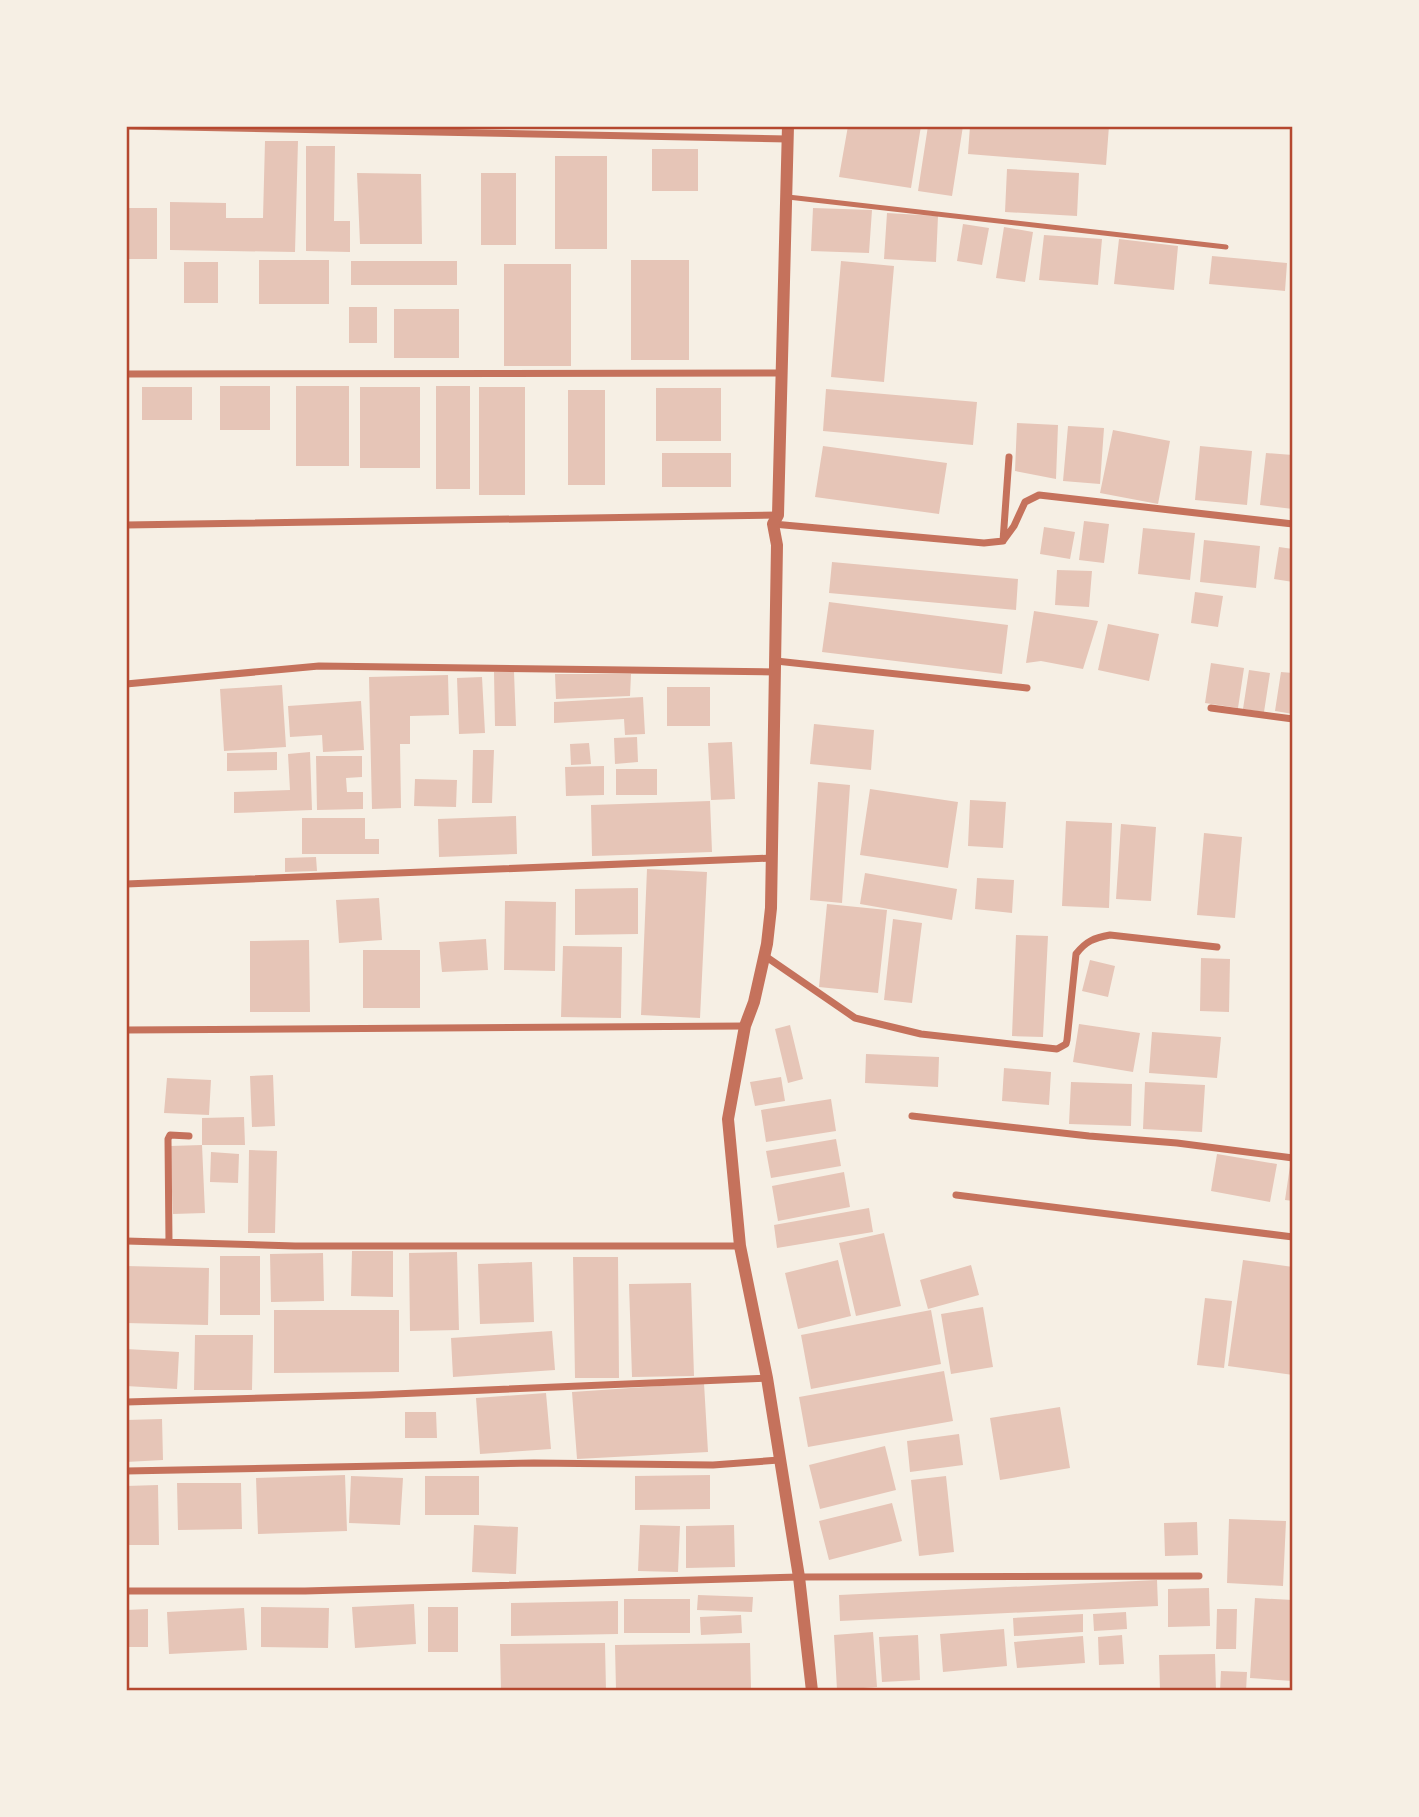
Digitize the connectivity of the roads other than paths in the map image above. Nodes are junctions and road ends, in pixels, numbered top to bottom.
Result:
1 (129, 126) edge
2 (788, 132) edge
3 (788, 197) junction
4 (1226, 247) dead end
5 (782, 373) junction
6 (126, 374) edge
7 (1009, 457) dead end
8 (775, 520) junction
9 (1293, 524) edge
10 (126, 525) edge
11 (1003, 541) junction
12 (776, 666) junction
13 (126, 684) edge
14 (1027, 688) dead end
15 (1211, 708) dead end
16 (1293, 719) edge
17 (772, 858) junction
18 (126, 884) edge
19 (1217, 947) dead end
20 (765, 956) junction
21 (746, 1026) junction
22 (126, 1030) edge
23 (912, 1116) dead end
24 (189, 1136) dead end
25 (1293, 1157) edge
26 (956, 1195) dead end
27 (1293, 1237) edge
28 (126, 1241) edge
29 (169, 1242) junction
30 (740, 1245) junction
31 (767, 1378) junction
32 (126, 1402) edge
33 (779, 1460) junction
34 (126, 1471) edge
35 (1199, 1576) dead end
36 (799, 1577) junction
37 (126, 1591) edge
38 (812, 1691) edge

1 - 2 street
2 - 3 street
3 - 4 lane
3 - 5 street
5 - 6 street
5 - 8 street
7 - 11 street
8 - 10 street
8 - 11 street
8 - 12 street
9 - 11 street
12 - 13 street
12 - 14 street
12 - 17 street
15 - 16 street
17 - 18 street
17 - 20 street
19 - 20 street
20 - 21 street
21 - 22 street
21 - 30 street
23 - 25 street
24 - 29 street
26 - 27 street
28 - 29 street
29 - 30 street
30 - 31 street
31 - 32 street
31 - 33 street
33 - 34 street
33 - 36 street
35 - 36 street
36 - 37 street
36 - 38 street

